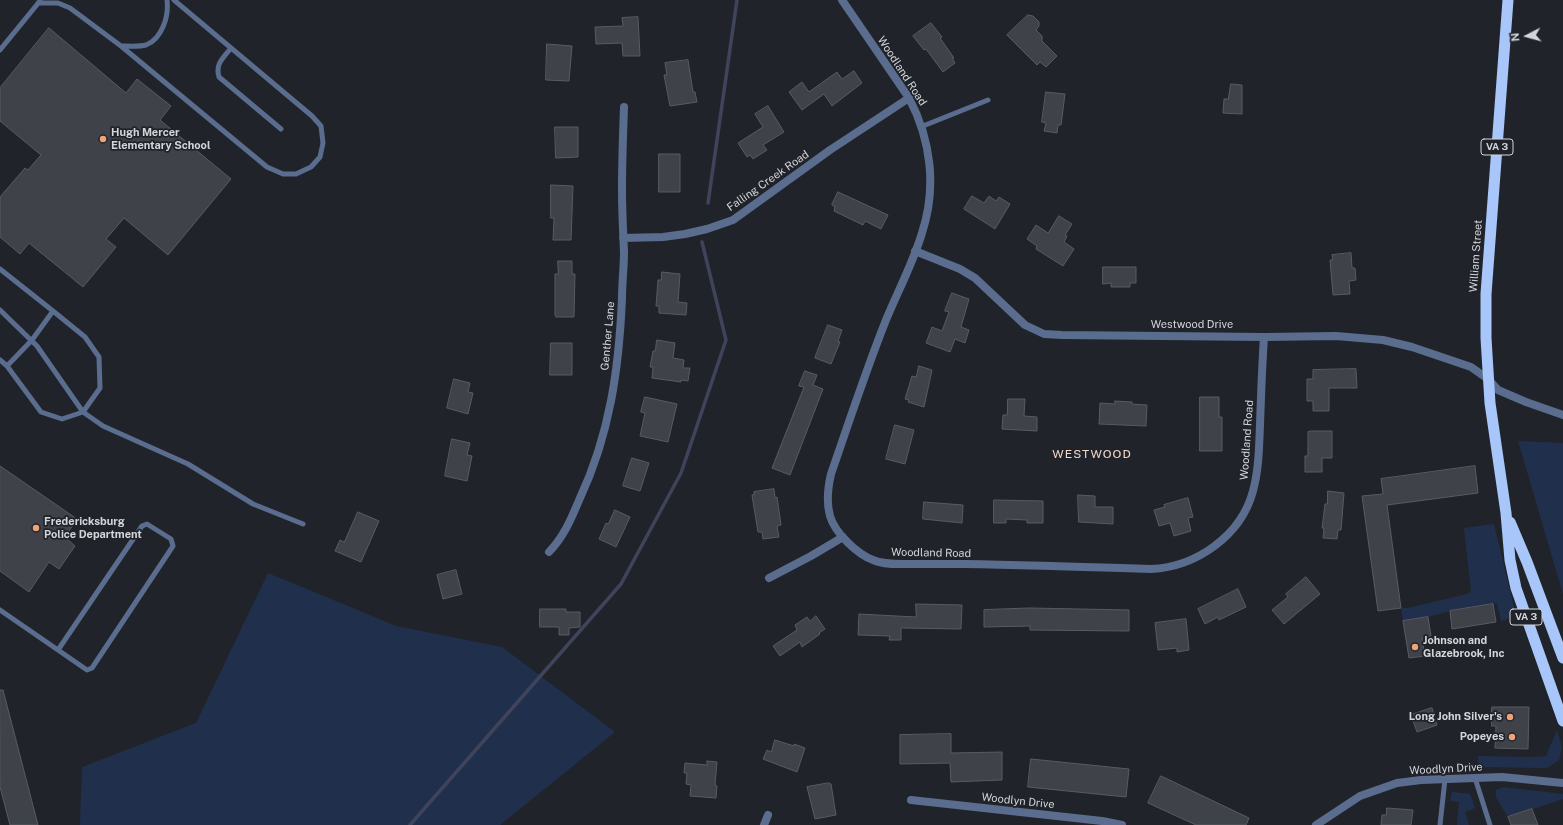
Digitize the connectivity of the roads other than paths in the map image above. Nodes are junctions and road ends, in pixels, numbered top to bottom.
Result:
1 (167, 0) edge
2 (174, 0) edge
3 (842, 0) edge
4 (1508, 0) edge
5 (40, 2) edge
6 (121, 46) junction
7 (231, 48) junction
8 (0, 50) edge
9 (909, 98) junction
10 (988, 100) dead end
11 (624, 107) dead end
12 (923, 126) junction
13 (281, 129) dead end
14 (623, 238) junction
15 (915, 251) junction
16 (0, 269) edge
17 (0, 310) edge
18 (53, 311) junction
19 (1264, 337) junction
20 (32, 340) junction
21 (0, 360) edge
22 (7, 366) junction
23 (1488, 379) junction
24 (83, 412) junction
25 (1563, 415) edge
26 (1506, 512) junction
27 (303, 524) dead end
28 (843, 537) junction
29 (549, 552) dead end
30 (769, 578) dead end
31 (0, 610) edge
32 (58, 650) junction
33 (1563, 658) edge
34 (1563, 721) edge
35 (1475, 778) junction
36 (1444, 779) junction
37 (1563, 783) edge
38 (911, 800) dead end
39 (768, 815) dead end
40 (764, 825) edge
41 (1122, 825) edge
42 (1316, 825) edge
43 (1440, 825) edge
44 (1490, 825) edge

1 - 6 lane
2 - 7 lane
3 - 9 street, Woodland Road
4 - 23 highway, William Street / VA 3
5 - 6 lane
5 - 8 lane
6 - 7 lane
7 - 13 lane
9 - 12 street, Woodland Road
9 - 14 street, Falling Creek Road
10 - 12 lane
11 - 14 street, Genther Lane
12 - 15 street, Woodland Road
14 - 29 street, Genther Lane
15 - 19 street, Westwood Drive
15 - 28 street, Woodland Road
16 - 18 lane
17 - 20 lane
18 - 20 lane
18 - 24 lane
19 - 23 street, Westwood Drive
19 - 28 street, Woodland Road
20 - 22 lane
20 - 24 lane
21 - 22 lane
22 - 24 lane
23 - 25 street, Westwood Drive
23 - 26 highway, William Street / VA 3
24 - 27 lane
26 - 33 highway, William Street / VA 3
26 - 34 highway, William Street / VA 3
28 - 30 street
31 - 32 lane
32 - 32 lane
35 - 36 street, Woodlyn Drive
35 - 37 street, Woodlyn Drive
35 - 44 lane
36 - 42 street, Woodlyn Drive
36 - 43 lane
38 - 41 street, Woodlyn Drive
39 - 40 street

